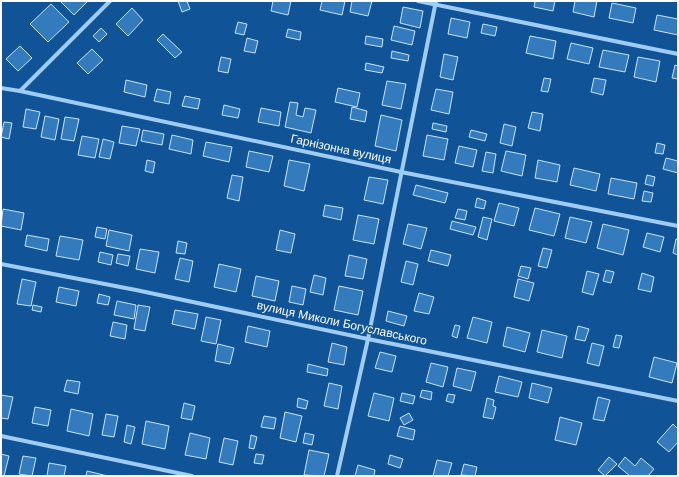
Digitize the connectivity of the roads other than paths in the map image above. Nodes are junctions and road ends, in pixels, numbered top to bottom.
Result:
1 (110, 1) edge
2 (418, 1) edge
3 (436, 3) edge
4 (678, 54) edge
5 (1, 88) edge
6 (20, 91) junction
7 (401, 172) junction
8 (678, 226) edge
9 (1, 264) edge
10 (368, 339) junction
11 (678, 401) edge
12 (1, 436) edge
13 (192, 476) edge
14 (337, 476) edge

1 - 6 street
2 - 3 street
3 - 4 street
3 - 7 street
5 - 6 street, Гарнізонна вулиця
6 - 7 street, Гарнізонна вулиця
7 - 8 street, Гарнізонна вулиця
7 - 10 street
9 - 10 street, вулиця Миколи Богуславського
10 - 11 street, вулиця Миколи Богуславського
10 - 14 street
12 - 13 street

